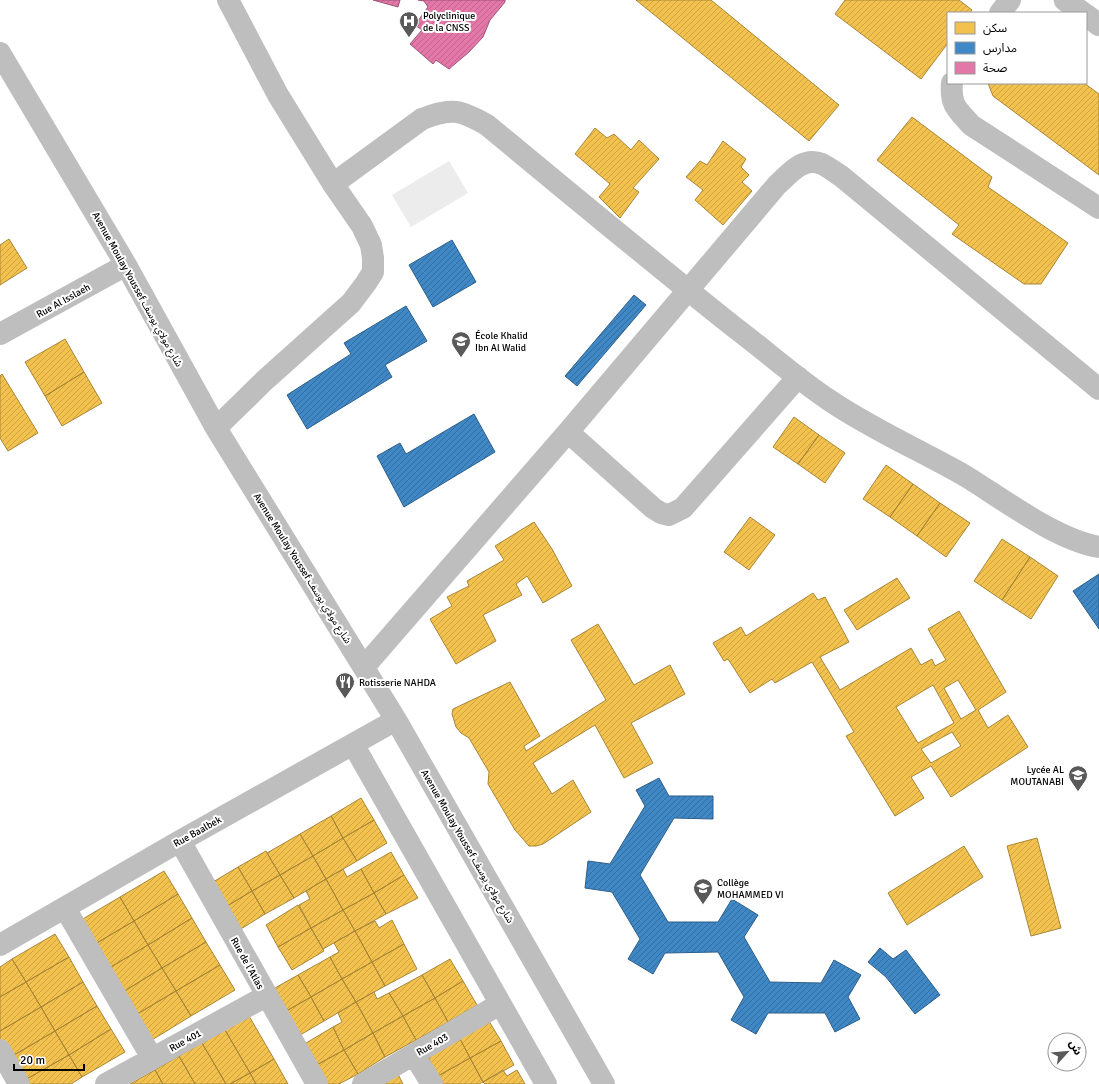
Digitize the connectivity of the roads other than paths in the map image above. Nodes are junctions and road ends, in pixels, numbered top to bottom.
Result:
1 (228, 0) edge
2 (1010, 0) edge
3 (1065, 0) edge
4 (1001, 12) edge
5 (1082, 12) edge
6 (1087, 16) edge
7 (1099, 25) edge
8 (0, 53) edge
9 (952, 84) edge
10 (333, 184) junction
11 (1099, 208) edge
12 (126, 265) junction
13 (688, 291) junction
14 (0, 334) edge
15 (798, 377) junction
16 (1099, 389) edge
17 (216, 428) junction
18 (568, 432) junction
19 (1099, 547) edge
20 (364, 668) junction
21 (396, 720) junction
22 (353, 744) junction
23 (180, 841) junction
24 (65, 908) junction
25 (0, 944) edge
26 (266, 996) junction
27 (500, 1004) junction
28 (0, 1050) edge
29 (414, 1054) junction
30 (152, 1058) junction
31 (19, 1084) edge
32 (106, 1084) edge
33 (317, 1084) edge
34 (363, 1084) edge
35 (432, 1084) edge
36 (546, 1084) edge
37 (604, 1084) edge

1 - 10 street
2 - 4 street
3 - 5 street
6 - 7 street
8 - 12 street, Avenue Moulay Youssef شارع مولاي يوسف
9 - 11 street
10 - 13 street
10 - 17 street
12 - 14 street, Rue Al Isslaeh
12 - 17 street, Avenue Moulay Youssef شارع مولاي يوسف
13 - 15 street
13 - 16 street
13 - 18 street
15 - 18 street
15 - 19 street
17 - 20 street, Avenue Moulay Youssef شارع مولاي يوسف
18 - 20 street
20 - 21 street, Avenue Moulay Youssef شارع مولاي يوسف
21 - 22 street, Rue Baalbek
21 - 37 street, Avenue Moulay Youssef شارع مولاي يوسف
22 - 23 street, Rue Baalbek
22 - 27 street
23 - 24 street, Rue Baalbek
23 - 26 street, Rue de l'Atlas
24 - 25 street, Rue Baalbek
24 - 30 street
26 - 30 street, Rue 401
26 - 33 street, Rue de l'Atlas
27 - 29 street, Rue 403
27 - 36 street
28 - 31 street
29 - 34 street, Rue 403
29 - 35 street
30 - 32 street, Rue 401

